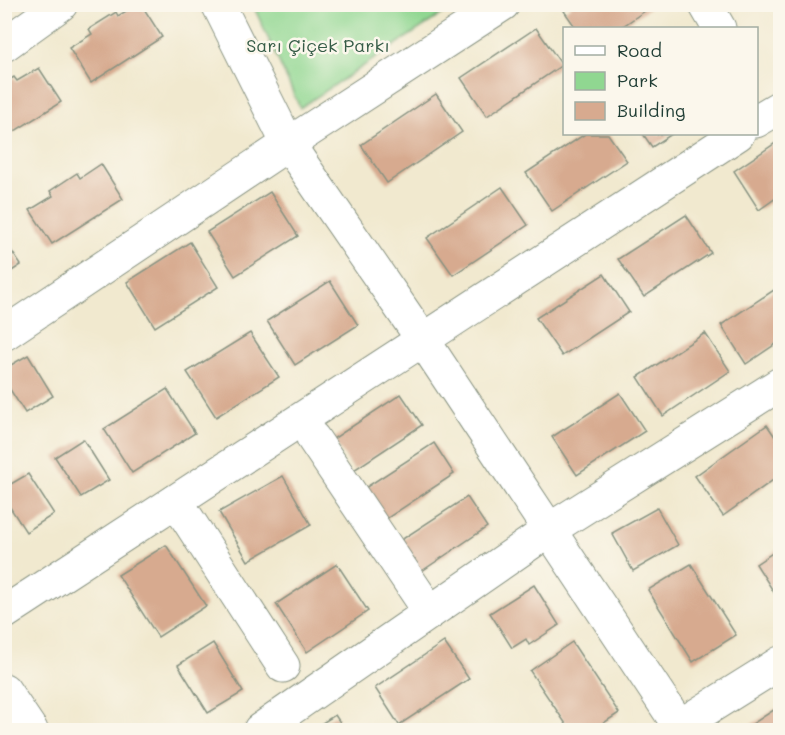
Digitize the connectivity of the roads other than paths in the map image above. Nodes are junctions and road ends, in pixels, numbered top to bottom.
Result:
1 (61, 4) edge
2 (218, 4) edge
3 (503, 4) edge
4 (705, 4) edge
5 (718, 27) edge
6 (4, 45) edge
7 (736, 135) edge
8 (288, 144) junction
9 (4, 334) edge
10 (423, 339) junction
11 (780, 384) edge
12 (313, 438) dead end
13 (176, 501) junction
14 (549, 530) junction
15 (430, 612) junction
16 (4, 613) edge
17 (283, 666) dead end
18 (779, 666) edge
19 (4, 690) edge
20 (678, 729) edge
21 (31, 730) edge
22 (260, 730) edge

1 - 6 street
2 - 8 street
3 - 8 street
4 - 5 street
7 - 10 street
8 - 9 street
8 - 10 street
10 - 13 street
10 - 14 street
11 - 14 street
12 - 15 street
13 - 16 street
13 - 17 street
14 - 15 street
14 - 20 street
15 - 22 street
18 - 20 street
19 - 21 street

